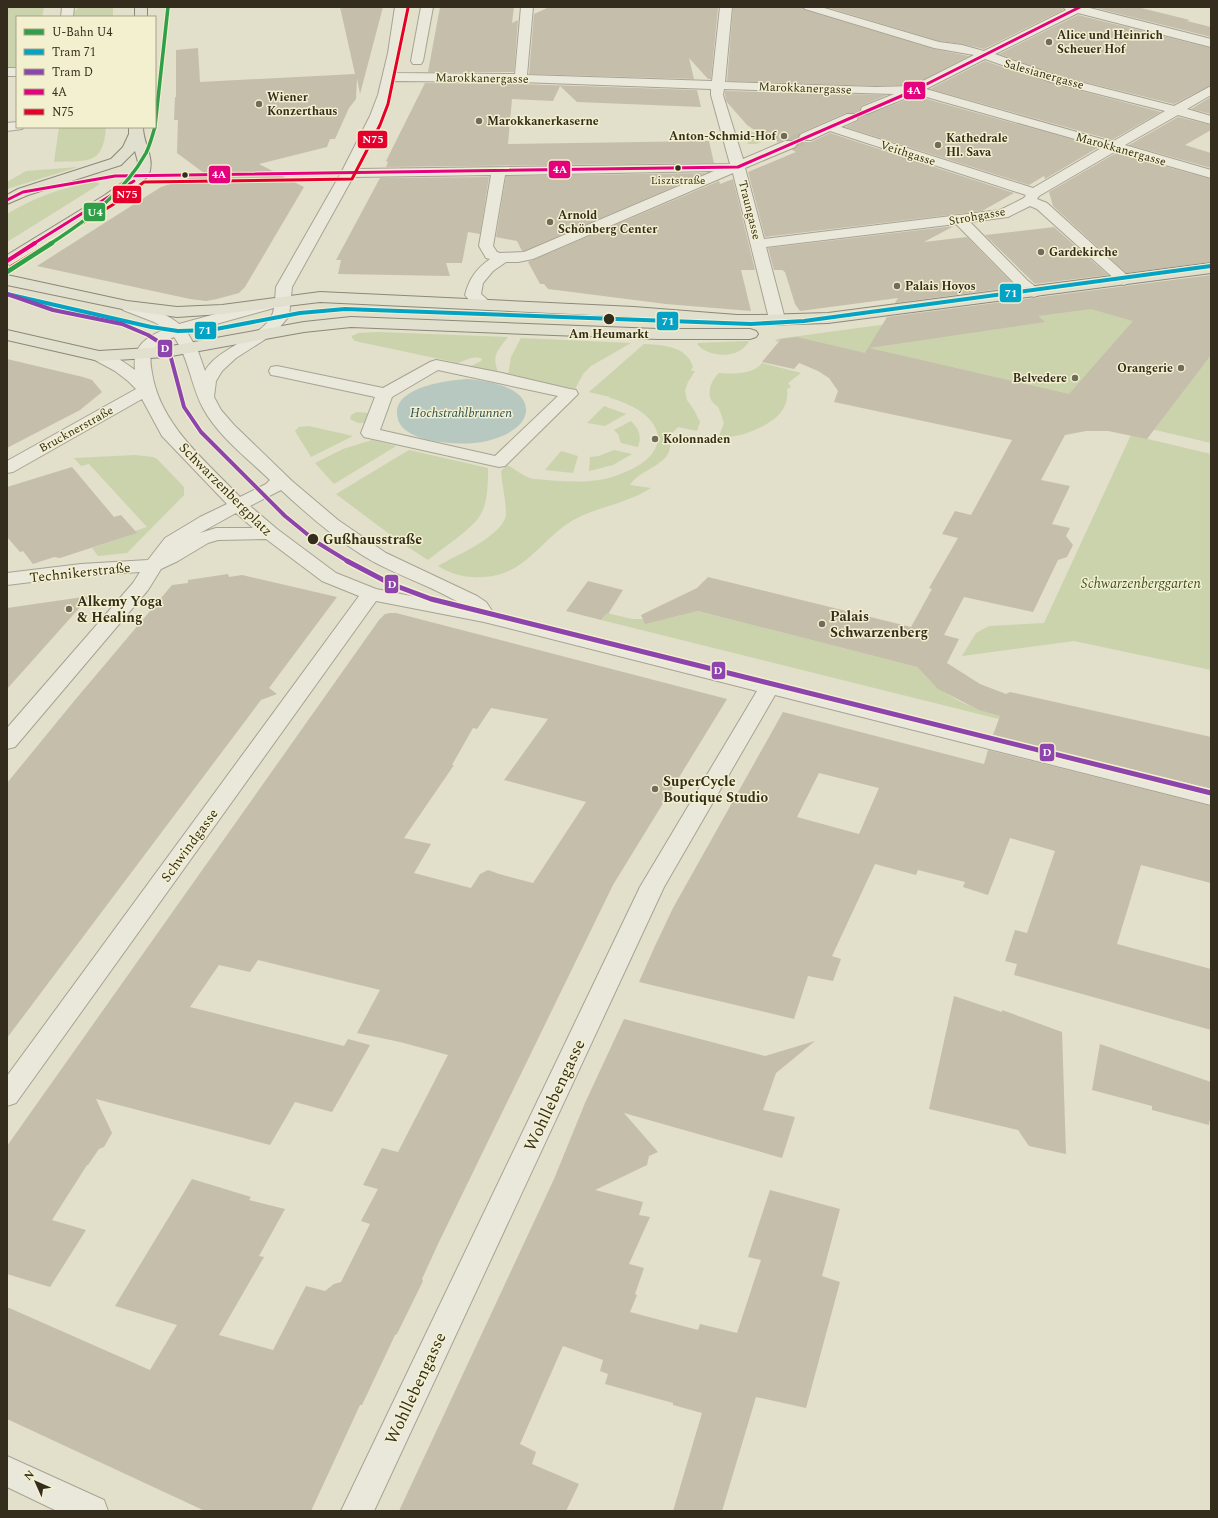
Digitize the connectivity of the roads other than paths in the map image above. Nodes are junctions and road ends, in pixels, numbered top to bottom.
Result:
1 (401, 7) edge
2 (427, 7) edge
3 (527, 7) edge
4 (726, 7) edge
5 (809, 7) edge
6 (1075, 8) edge
7 (1211, 43) edge
8 (984, 55) junction
9 (417, 61) dead end
10 (388, 76) junction
11 (521, 78) junction
12 (719, 85) junction
13 (915, 90) junction
14 (1211, 90) edge
15 (867, 110) dead end
16 (1175, 110) junction
17 (852, 117) dead end
18 (1211, 120) edge
19 (829, 127) junction
20 (136, 130) edge
21 (806, 137) tunnel mouth
22 (790, 144) tunnel mouth
23 (1112, 146) junction
24 (738, 167) junction
25 (499, 170) junction
26 (348, 173) junction
27 (1211, 174) edge
28 (1032, 197) junction
29 (7, 200) edge
30 (960, 220) junction
31 (758, 244) junction
32 (502, 258) junction
33 (7, 261) edge
34 (1211, 268) edge
35 (7, 280) edge
36 (1124, 280) junction
37 (1034, 292) junction
38 (284, 300) junction
39 (484, 304) junction
40 (129, 307) junction
41 (778, 326) junction
42 (177, 329) junction
43 (7, 335) edge
44 (262, 335) junction
45 (190, 348) junction
46 (142, 354) junction
47 (99, 356) junction
48 (277, 371) dead end
49 (146, 390) junction
50 (385, 394) junction
51 (206, 397) junction
52 (7, 468) edge
53 (280, 480) junction
54 (240, 506) junction
55 (270, 533) junction
56 (154, 565) junction
57 (7, 579) edge
58 (371, 594) junction
59 (484, 616) junction
60 (769, 688) junction
61 (7, 742) edge
62 (1211, 798) edge
63 (7, 1096) edge
64 (7, 1471) edge
65 (92, 1511) edge
66 (357, 1511) edge

1 - 10 street
2 - 9 street
3 - 11 street
4 - 12 street, Traungasse
5 - 8 street, Salesianergasse
6 - 7 street
6 - 8 street
8 - 13 street
8 - 16 street, Salesianergasse
10 - 11 street, Marokkanergasse
10 - 26 street
11 - 12 street, Marokkanergasse
12 - 13 street, Marokkanergasse
12 - 24 street, Traungasse
13 - 15 street
13 - 23 street, Marokkanergasse
14 - 16 street, Strohgasse
16 - 18 street, Salesianergasse
16 - 23 street, Strohgasse
17 - 19 street
19 - 21 street
19 - 28 street, Veithgasse
20 - 29 main road
20 - 33 main road
22 - 24 street
23 - 27 street, Marokkanergasse
23 - 28 street, Strohgasse
24 - 25 street
24 - 31 street, Traungasse
24 - 32 street
25 - 26 street
25 - 32 street
26 - 38 street
28 - 30 street, Strohgasse
28 - 36 street, Veithgasse
30 - 31 street, Strohgasse
30 - 37 street
31 - 41 street, Traungasse
32 - 39 street
34 - 36 main road
35 - 40 main road
36 - 37 main road
37 - 41 main road
38 - 39 main road
38 - 40 main road
38 - 42 street
38 - 44 street, Schwarzenbergplatz
39 - 41 main road
40 - 42 street
41 - 44 main road, Schwarzenbergplatz
42 - 45 street
42 - 46 street
43 - 47 main road, Schwarzenbergplatz
44 - 45 main road, Schwarzenbergplatz
44 - 51 street, Schwarzenbergplatz
45 - 46 main road, Schwarzenbergplatz
45 - 51 street
46 - 47 main road, Schwarzenbergplatz
46 - 49 street, Schwarzenbergplatz
47 - 49 street, Schwarzenbergplatz
48 - 50 street
49 - 52 street, Brucknerstraße
49 - 54 street, Schwarzenbergplatz
50 - 50 street
51 - 53 street
53 - 54 street
53 - 59 street
54 - 55 street, Schwarzenbergplatz
54 - 56 street
55 - 56 street
55 - 58 street, Schwarzenbergplatz
56 - 57 street, Technikerstraße
56 - 61 street
58 - 59 street, Schwarzenbergplatz
58 - 63 street, Schwindgasse
59 - 60 street, Schwarzenbergplatz
60 - 62 street, Schwarzenbergplatz
60 - 66 street, Wohllebengasse
64 - 65 street

